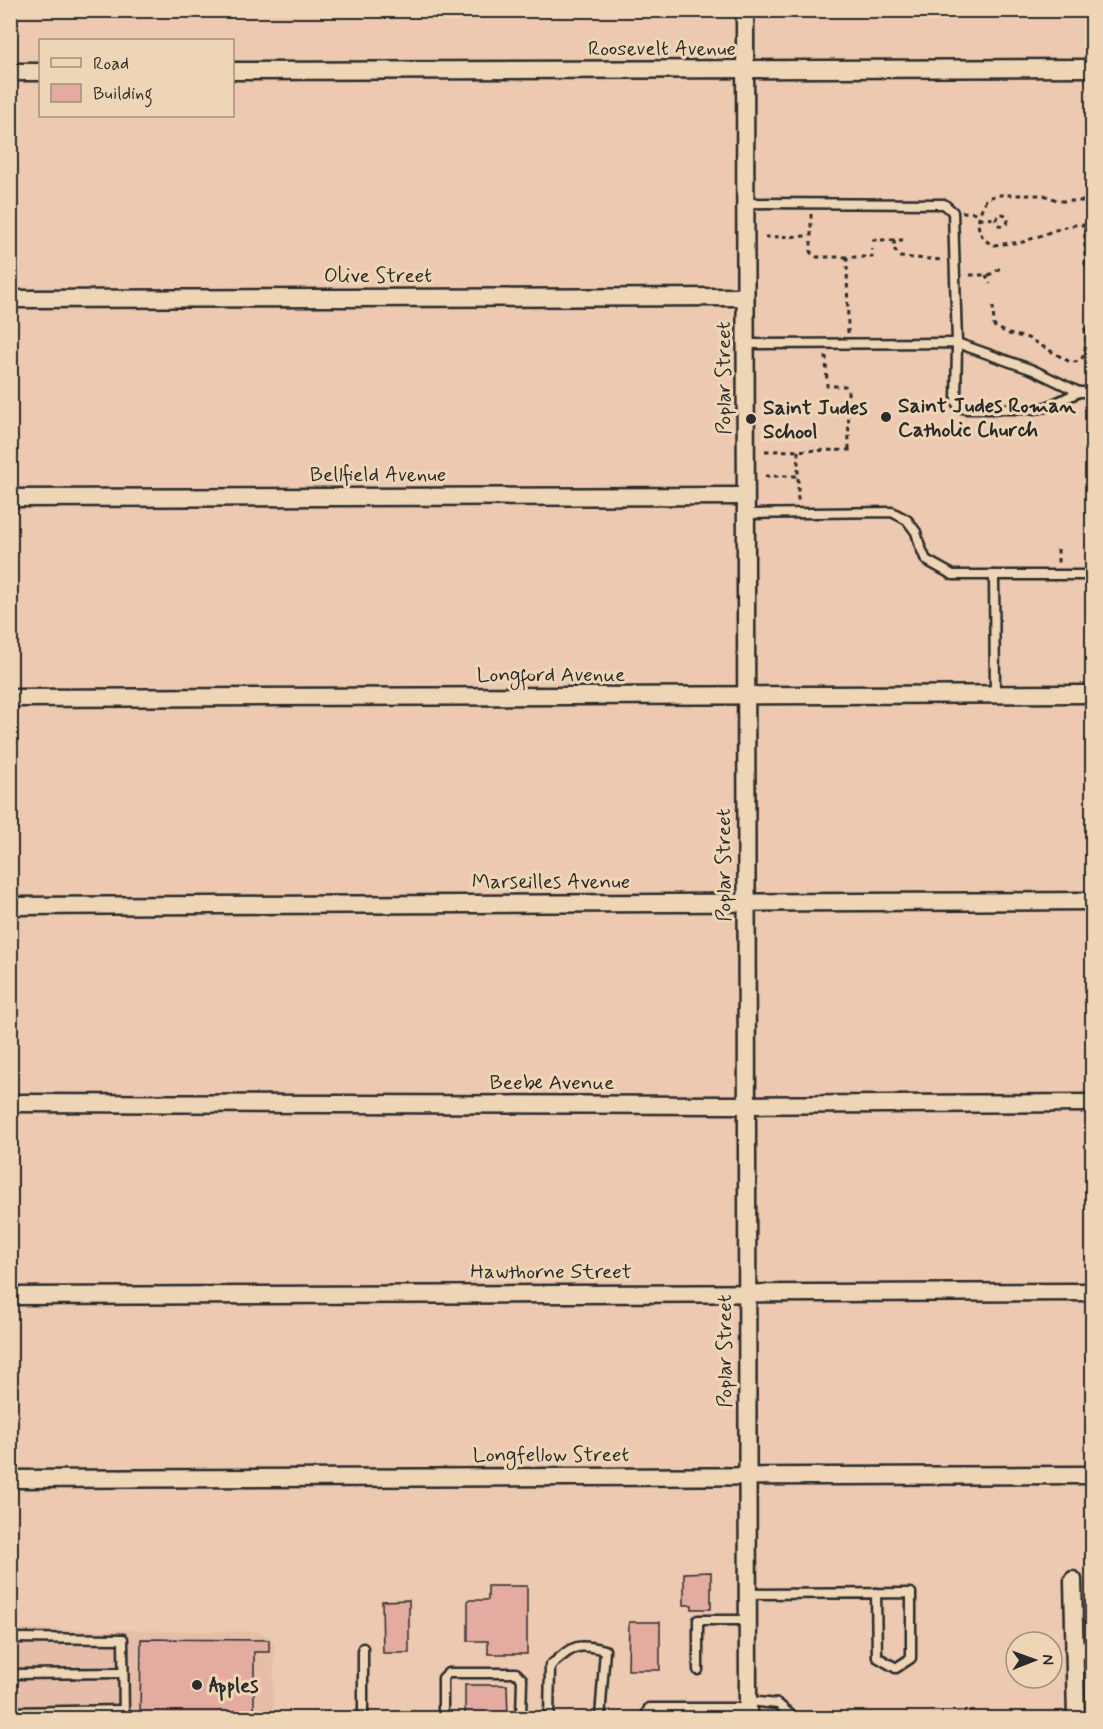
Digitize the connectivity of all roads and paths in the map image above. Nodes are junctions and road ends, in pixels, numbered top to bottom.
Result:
1 (745, 10) edge
2 (1092, 68) edge
3 (745, 70) junction
4 (234, 71) edge
5 (10, 72) edge
6 (39, 72) edge
7 (1092, 201) edge
8 (745, 202) junction
9 (811, 212) dead end
10 (979, 218) junction
11 (996, 219) junction
12 (1085, 225) junction
13 (1092, 225) edge
14 (810, 236) junction
15 (765, 237) dead end
16 (872, 240) dead end
17 (894, 240) junction
18 (903, 240) dead end
19 (872, 249) dead end
20 (847, 257) junction
21 (946, 260) dead end
22 (1092, 269) edge
23 (1004, 271) dead end
24 (969, 275) dead end
25 (986, 275) junction
26 (990, 284) dead end
27 (745, 297) junction
28 (10, 299) edge
29 (993, 306) dead end
30 (1092, 323) edge
31 (848, 336) dead end
32 (957, 343) junction
33 (745, 344) junction
34 (826, 356) dead end
35 (1078, 392) junction
36 (1092, 392) edge
37 (849, 450) junction
38 (854, 450) dead end
39 (765, 451) dead end
40 (798, 451) junction
41 (765, 476) dead end
42 (798, 476) junction
43 (745, 496) junction
44 (10, 498) edge
45 (798, 507) dead end
46 (745, 514) junction
47 (1058, 549) dead end
48 (1058, 571) dead end
49 (994, 575) junction
50 (1092, 575) edge
51 (995, 694) junction
52 (1092, 694) edge
53 (745, 695) junction
54 (10, 698) edge
55 (1092, 901) edge
56 (745, 902) junction
57 (10, 906) edge
58 (10, 1103) edge
59 (1092, 1103) edge
60 (746, 1105) junction
61 (1092, 1292) edge
62 (746, 1293) junction
63 (10, 1296) edge
64 (1092, 1475) edge
65 (747, 1476) junction
66 (10, 1479) edge
67 (1073, 1580) dead end
68 (876, 1593) junction
69 (747, 1594) junction
70 (747, 1620) junction
71 (10, 1638) edge
72 (363, 1648) dead end
73 (1092, 1649) edge
74 (1074, 1650) junction
75 (698, 1670) dead end
76 (123, 1673) junction
77 (10, 1674) edge
78 (720, 1708) junction
79 (748, 1709) edge
80 (10, 1712) edge
81 (124, 1714) edge
82 (363, 1719) edge
83 (443, 1719) edge
84 (521, 1719) edge
85 (549, 1719) edge
86 (600, 1719) edge
87 (645, 1719) edge
88 (720, 1719) edge
89 (794, 1719) edge
90 (1076, 1719) edge

1 - 3 street, Poplar Street
2 - 3 street, Roosevelt Avenue
3 - 4 street, Roosevelt Avenue
3 - 8 street, Poplar Street
5 - 6 street
7 - 10 path
8 - 27 street, Poplar Street
8 - 32 lane
9 - 14 path
10 - 11 path
10 - 12 path
11 - 11 path
12 - 13 path
12 - 22 path
14 - 15 path
14 - 20 path
16 - 17 path
17 - 18 path
17 - 21 path
19 - 20 path
20 - 31 path
23 - 25 path
24 - 25 path
25 - 26 path
27 - 28 street, Olive Street
27 - 33 street, Poplar Street
29 - 30 path
32 - 33 lane
32 - 35 lane
32 - 35 lane
33 - 43 street, Poplar Street
34 - 37 path
35 - 36 lane
37 - 38 path
37 - 40 path
39 - 40 path
40 - 42 path
41 - 42 path
42 - 45 path
43 - 44 street, Bellfield Avenue
43 - 46 street, Poplar Street
46 - 49 lane
46 - 53 street, Poplar Street
47 - 48 path
49 - 50 lane
49 - 51 lane
51 - 52 street, Longford Avenue
51 - 53 street, Longford Avenue
53 - 54 street, Longford Avenue
53 - 56 street, Poplar Street
55 - 56 street, Marseilles Avenue
56 - 57 street, Marseilles Avenue
56 - 60 street, Poplar Street
58 - 60 street, Beebe Avenue
59 - 60 street, Beebe Avenue
60 - 62 street, Poplar Street
61 - 62 street, Hawthorne Street
62 - 63 street, Hawthorne Street
62 - 65 street, Poplar Street
64 - 65 street, Longfellow Street
65 - 66 street, Longfellow Street
65 - 69 street, Poplar Street
67 - 74 street
68 - 68 lane
68 - 69 lane
69 - 70 street, Poplar Street
70 - 75 lane
70 - 79 street, Poplar Street
71 - 76 lane
72 - 82 lane
73 - 74 street
74 - 90 street
76 - 77 lane
76 - 81 lane
78 - 79 lane
78 - 87 lane
78 - 88 lane
79 - 89 lane
80 - 81 lane
83 - 84 lane
85 - 86 lane

